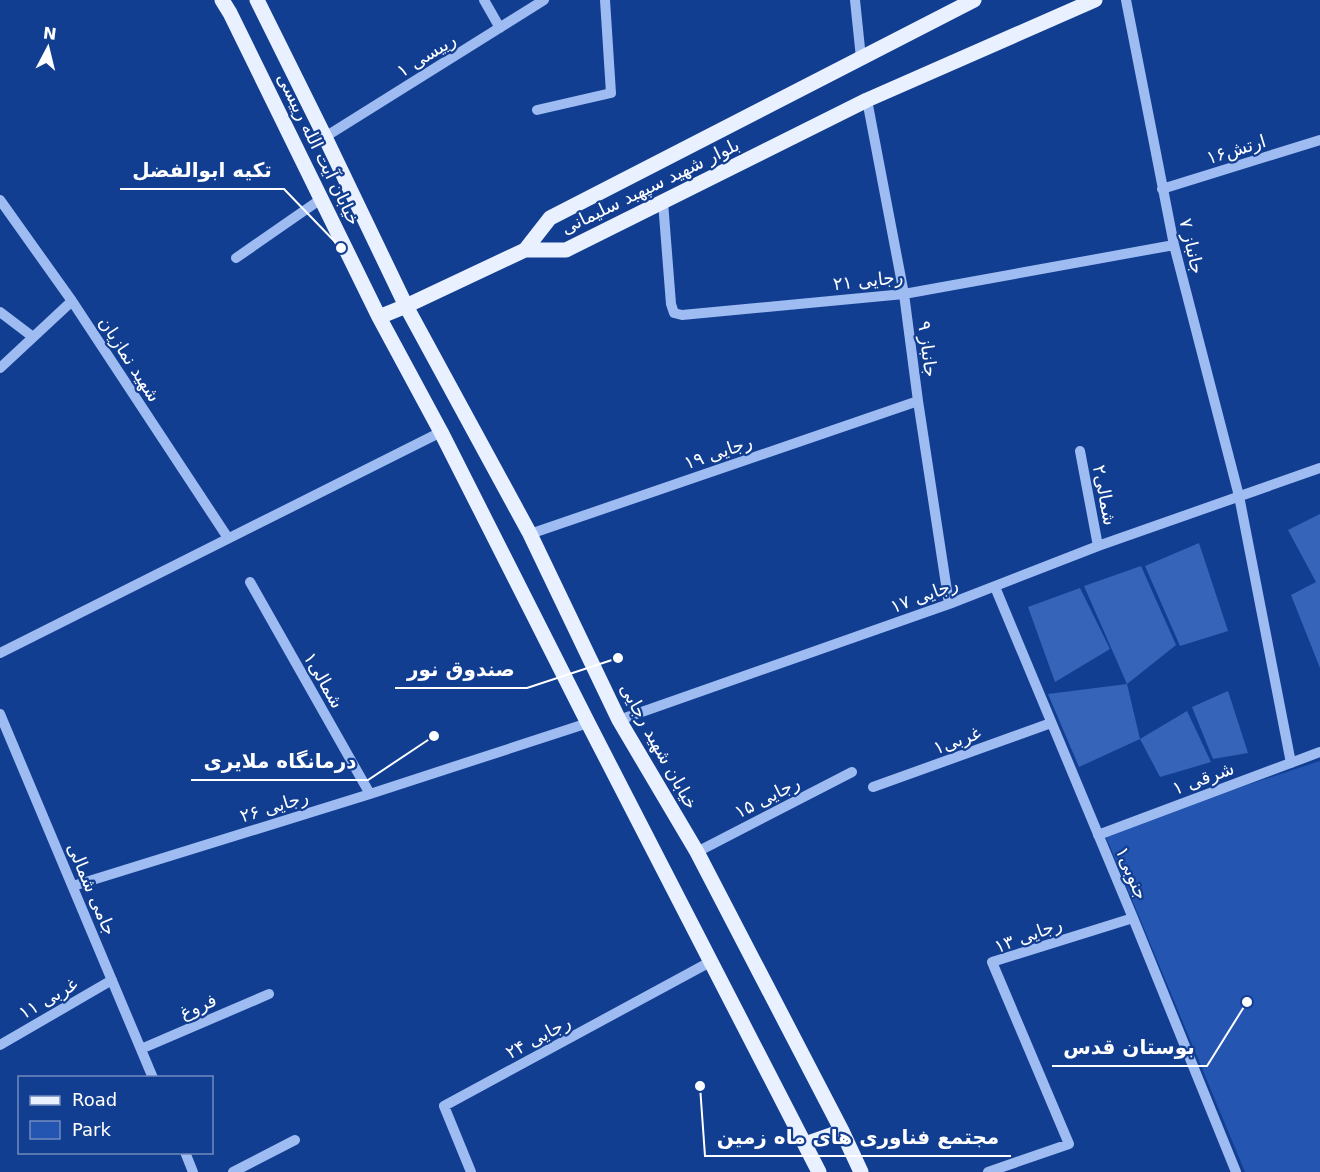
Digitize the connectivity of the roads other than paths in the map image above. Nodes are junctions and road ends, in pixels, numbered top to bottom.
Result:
1 (222, 0) edge
2 (256, 0) edge
3 (484, 0) edge
4 (544, 0) edge
5 (605, 0) edge
6 (855, 0) edge
7 (974, 0) edge
8 (1095, 0) edge
9 (1126, 0) edge
10 (500, 28) junction
11 (861, 58) junction
12 (867, 100) junction
13 (537, 110) dead end
14 (325, 137) junction
15 (1320, 140) edge
16 (1162, 189) junction
17 (321, 199) junction
18 (0, 200) edge
19 (663, 202) junction
20 (1174, 245) junction
21 (525, 250) junction
22 (236, 258) dead end
23 (904, 294) junction
24 (72, 301) junction
25 (406, 306) junction
26 (0, 312) edge
27 (379, 317) junction
28 (33, 337) junction
29 (0, 368) edge
30 (918, 401) junction
31 (441, 432) junction
32 (1080, 450) dead end
33 (1320, 468) edge
34 (1239, 496) junction
35 (530, 534) junction
36 (228, 538) junction
37 (1098, 546) junction
38 (250, 582) dead end
39 (995, 587) junction
40 (949, 604) junction
41 (0, 653) edge
42 (0, 714) edge
43 (620, 720) junction
44 (588, 723) junction
45 (1051, 723) junction
46 (1320, 752) edge
47 (1291, 763) junction
48 (852, 772) dead end
49 (873, 787) dead end
50 (370, 794) junction
51 (1098, 835) junction
52 (697, 852) junction
53 (73, 886) junction
54 (1133, 918) junction
55 (710, 962) junction
56 (112, 980) junction
57 (269, 994) dead end
58 (0, 1045) edge
59 (141, 1049) junction
60 (153, 1076) edge
61 (842, 1131) junction
62 (295, 1140) dead end
63 (805, 1144) junction
64 (186, 1154) edge
65 (193, 1172) edge
66 (233, 1172) edge
67 (471, 1172) edge
68 (819, 1172) edge
69 (861, 1172) edge
70 (988, 1172) edge
71 (1236, 1172) edge

1 - 17 main road, خیابان آیت الله رییسی
2 - 14 main road, خیابان آیت الله رییسی
3 - 10 street
4 - 10 street, رییسی ۱
5 - 13 street
6 - 11 street
7 - 11 main road, بلوار شهید سپهبد سلیمانی
8 - 12 main road, بلوار شهید سپهبد سلیمانی
9 - 16 street, جانباز ۷
10 - 14 street, رییسی ۱
11 - 21 main road, بلوار شهید سپهبد سلیمانی
12 - 19 main road, بلوار شهید سپهبد سلیمانی
12 - 23 street, جانباز ۹
14 - 25 main road, خیابان آیت الله رییسی
15 - 16 street, ارتش۱۶
16 - 20 street, جانباز ۷
17 - 22 street
17 - 27 main road, خیابان آیت الله رییسی
18 - 24 street, شهید نمازیان
19 - 21 main road, بلوار شهید سپهبد سلیمانی
19 - 23 street, رجایی ۲۱
20 - 23 street, رجایی ۲۱
20 - 34 street, جانباز ۷
21 - 25 main road
23 - 30 street, جانباز ۹
24 - 28 street
24 - 36 street, شهید نمازیان
25 - 27 main road
25 - 35 main road, خیابان شهید رجایی
26 - 28 street
27 - 31 main road
28 - 29 street
30 - 35 street, رجایی ۱۹
30 - 40 street, جانباز ۹
31 - 36 street
31 - 44 main road
32 - 37 street, شمالی۲
33 - 34 street, رجایی ۱۷
34 - 37 street, رجایی ۱۷
34 - 47 street, جانباز ۷
35 - 43 main road, خیابان شهید رجایی
36 - 41 street
37 - 39 street, رجایی ۱۷
38 - 50 street, شمالی۱
39 - 40 street, رجایی ۱۷
39 - 45 street, جنوبی۱
40 - 43 street, رجایی ۱۷
42 - 53 street, جامی شمالی
43 - 52 main road, خیابان شهید رجایی
44 - 50 street, رجایی ۲۶
44 - 55 main road
45 - 49 street, غربی۱
45 - 51 street, جنوبی۱
46 - 47 street, شرقی ۱
47 - 51 street, شرقی ۱
48 - 52 street, رجایی ۱۵
50 - 53 street, رجایی ۲۶
51 - 54 street, جنوبی۱
52 - 61 main road, خیابان شهید رجایی
53 - 56 street, جامی شمالی
54 - 70 street, رجایی ۱۳
54 - 71 street, جنوبی۱
55 - 63 main road
55 - 67 street, رجایی ۲۴
56 - 58 street, غربی ۱۱
56 - 59 street, جامی شمالی
57 - 59 street, فروغ
59 - 60 street, جامی شمالی
61 - 63 main road
61 - 69 main road, خیابان شهید رجایی
62 - 66 street
63 - 68 main road
64 - 65 street

